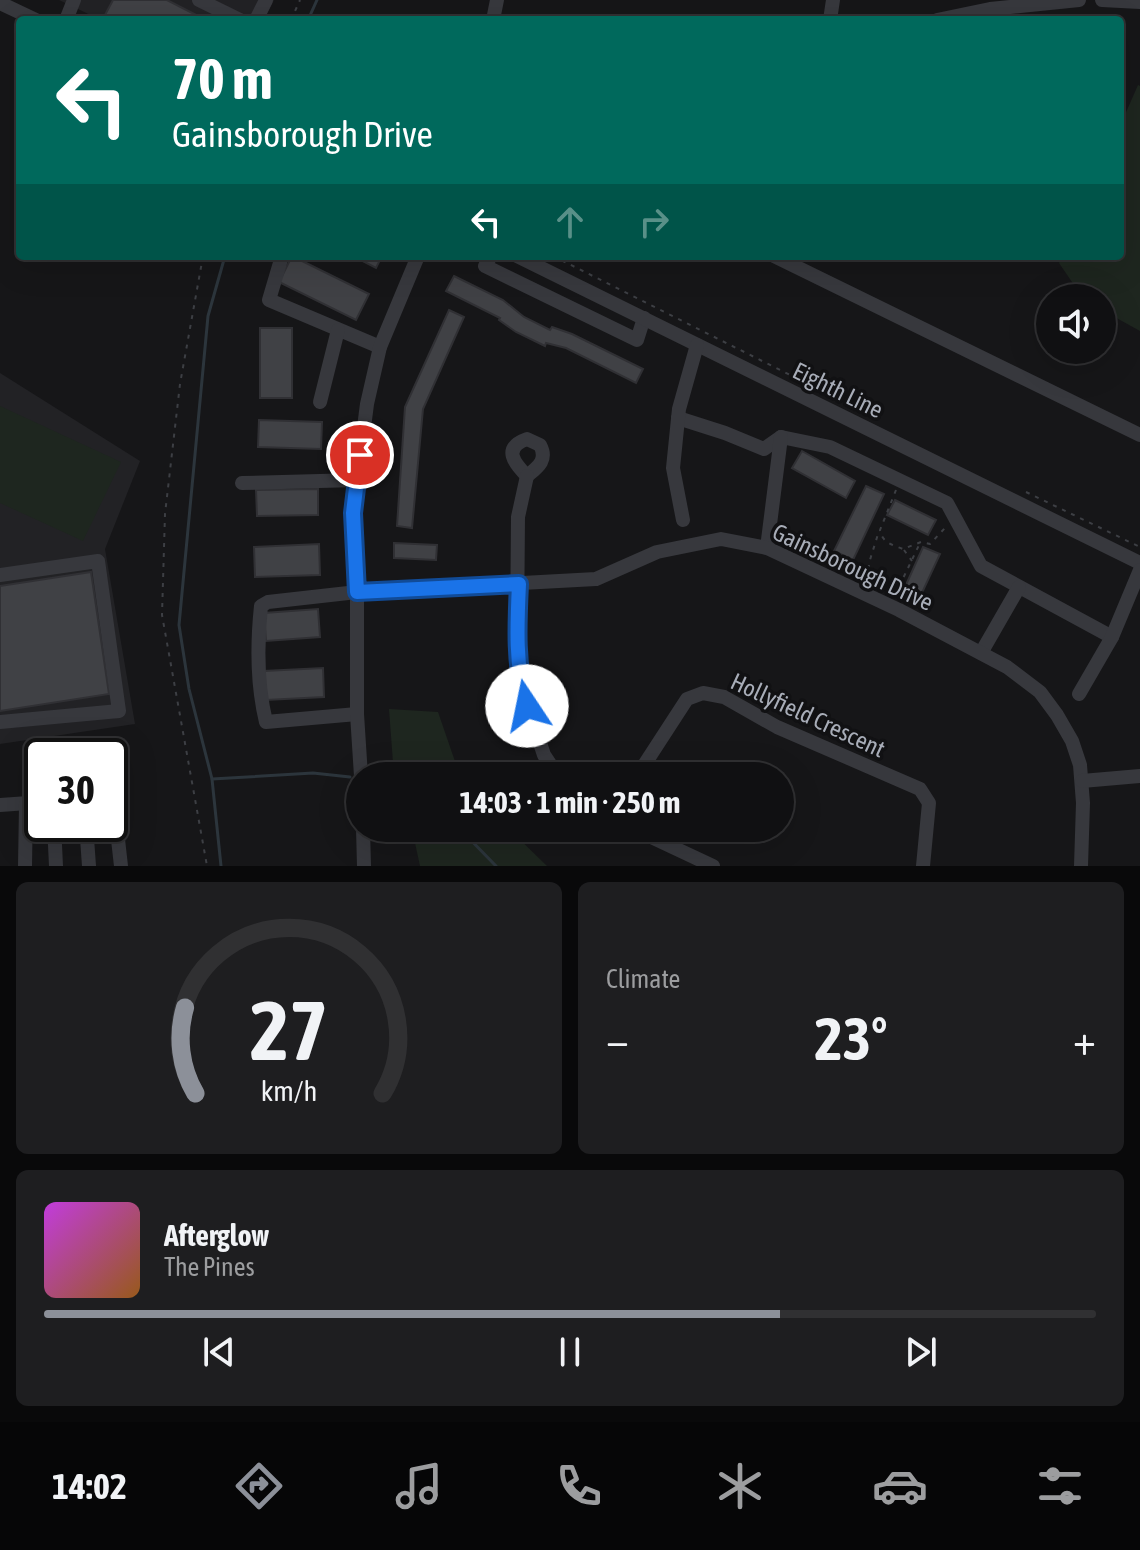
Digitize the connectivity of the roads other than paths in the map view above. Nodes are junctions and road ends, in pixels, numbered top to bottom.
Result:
1 (199, 0) edge
2 (1079, 0) edge
3 (1102, 0) edge
4 (1140, 2) edge
5 (0, 3) edge
6 (1004, 4) edge
7 (28, 16) edge
8 (232, 16) edge
9 (954, 16) edge
10 (281, 260) edge
11 (416, 260) edge
12 (489, 260) edge
13 (525, 260) edge
14 (782, 260) edge
15 (644, 318) junction
16 (338, 330) junction
17 (697, 345) junction
18 (380, 347) junction
19 (320, 402) dead end
20 (678, 418) junction
21 (1140, 435) edge
22 (781, 437) junction
23 (527, 476) dead end
24 (357, 480) junction
25 (242, 483) dead end
26 (683, 520) dead end
27 (767, 548) junction
28 (1140, 563) edge
29 (1140, 570) edge
30 (0, 575) edge
31 (519, 584) junction
32 (1019, 587) junction
33 (357, 592) junction
34 (1112, 637) junction
35 (981, 653) junction
36 (1079, 694) dead end
37 (357, 714) junction
38 (0, 722) edge
39 (360, 762) edge
40 (549, 762) edge
41 (646, 762) edge
42 (1140, 776) edge
43 (1082, 781) junction
44 (24, 804) edge
45 (0, 805) edge
46 (25, 842) edge
47 (55, 842) edge
48 (87, 842) edge
49 (118, 842) edge
50 (363, 842) edge
51 (662, 842) edge
52 (25, 866) edge
53 (56, 866) edge
54 (89, 866) edge
55 (121, 866) edge
56 (364, 866) edge
57 (713, 866) edge
58 (923, 866) edge
59 (1081, 866) edge

1 - 8 street
2 - 6 street
3 - 4 street
5 - 7 street
6 - 9 street
10 - 16 street
11 - 18 street
12 - 15 street
13 - 15 street, Eighth Line
14 - 21 street
15 - 17 street, Eighth Line
16 - 18 street
16 - 19 street
17 - 20 street
17 - 28 street, Eighth Line
18 - 24 street
20 - 22 street
20 - 26 street
22 - 27 street
22 - 32 street
23 - 31 street
24 - 25 street
24 - 33 street
27 - 31 street, Gainsborough Drive
27 - 35 street, Gainsborough Drive
29 - 34 street
30 - 38 street
31 - 33 street, Gainsborough Drive
31 - 40 street
32 - 34 street
32 - 35 street
33 - 37 street
33 - 37 street, Gainsborough Drive
34 - 36 street
35 - 43 street, Gainsborough Drive
37 - 39 street
41 - 58 street, Hollyfield Crescent
42 - 43 street
43 - 59 street, Gainsborough Drive
44 - 45 street
46 - 52 street
47 - 53 street
48 - 54 street
49 - 55 street
50 - 56 street
51 - 57 street

